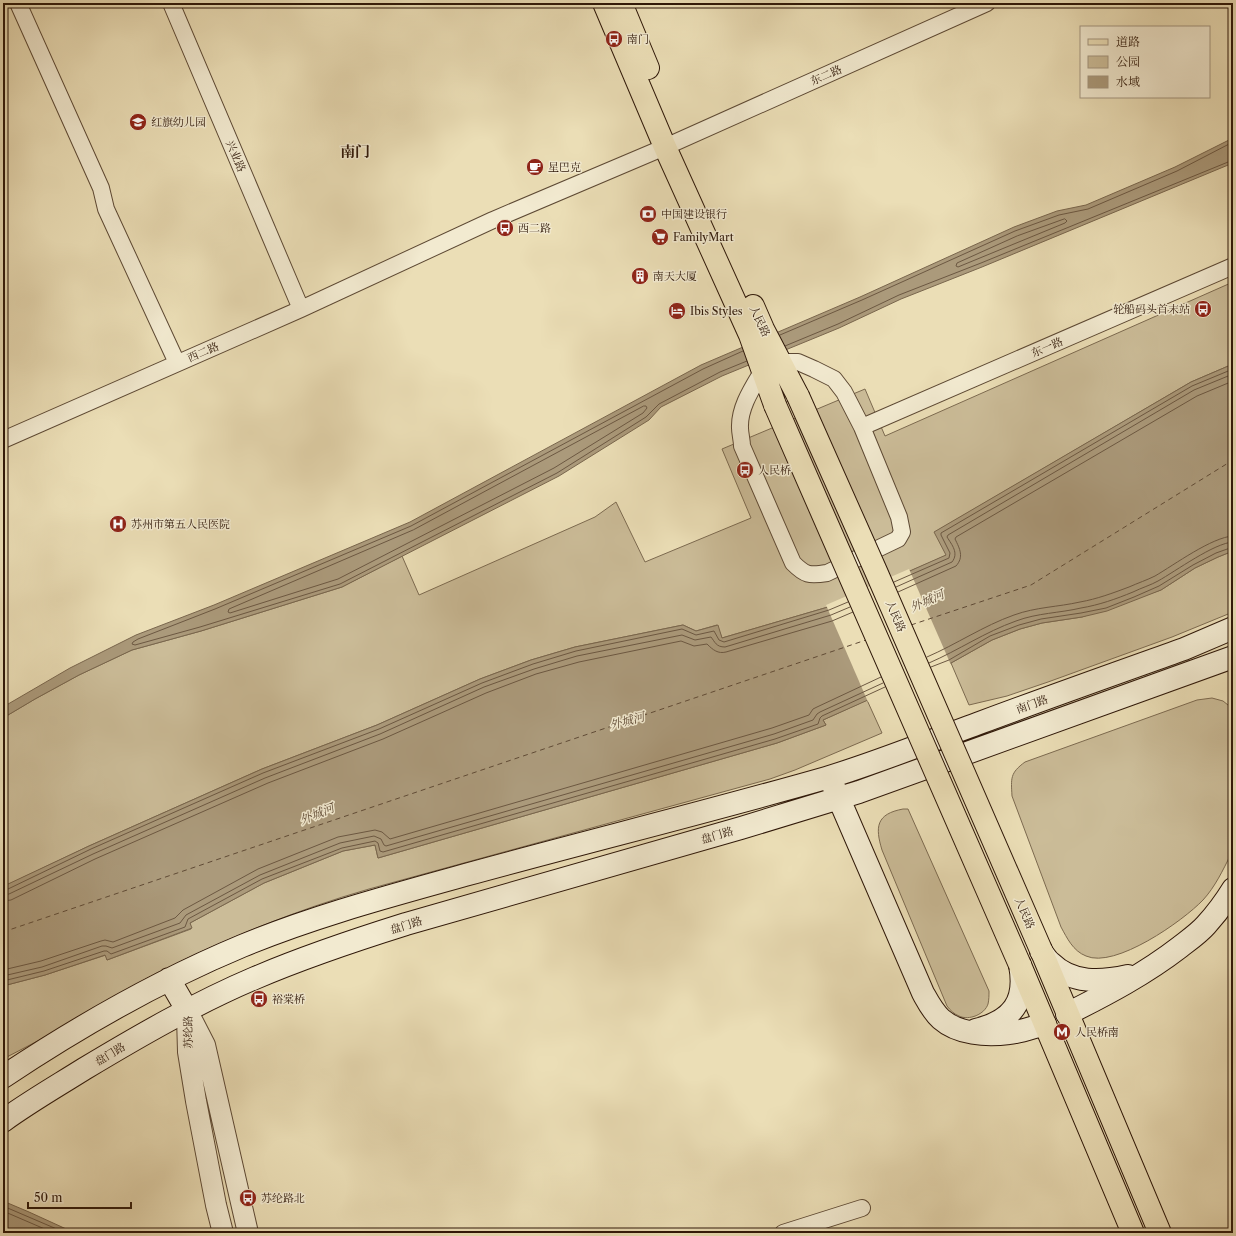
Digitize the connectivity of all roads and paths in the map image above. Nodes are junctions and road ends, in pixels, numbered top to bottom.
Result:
1 (18, 3) edge
2 (171, 3) edge
3 (604, 3) edge
4 (621, 3) edge
5 (986, 3) edge
6 (672, 143) junction
7 (1233, 266) edge
8 (301, 309) junction
9 (178, 363) junction
10 (772, 366) junction
11 (862, 427) junction
12 (3, 440) edge
13 (1231, 635) edge
14 (1233, 657) edge
15 (829, 777) junction
16 (838, 799) junction
17 (1233, 889) edge
18 (1041, 950) junction
19 (1020, 965) junction
20 (1148, 970) junction
21 (170, 979) junction
22 (187, 1010) junction
23 (1067, 1014) junction
24 (1045, 1024) junction
25 (963, 1031) junction
26 (3, 1077) edge
27 (3, 1121) edge
28 (862, 1208) dead end
29 (223, 1233) edge
30 (248, 1233) edge
31 (783, 1233) edge
32 (1133, 1233) edge
33 (1160, 1233) edge

1 - 9 street
2 - 8 street, 兴业路
3 - 6 main road, 人民路
4 - 6 main road, 人民路
5 - 6 street, 东二路
6 - 8 street, 西二路
6 - 10 main road, 人民路
7 - 11 street, 东一路
8 - 9 street, 西二路
9 - 12 street, 西二路
10 - 11 street
10 - 11 street
10 - 18 main road, 人民路, bridge
10 - 19 main road, 人民路, bridge
13 - 15 main road, 南门路
14 - 16 main road
15 - 16 main road
15 - 21 main road
16 - 22 main road, 盘门路
16 - 25 main road
17 - 20 main road
18 - 20 main road
18 - 23 main road, 人民路
19 - 24 main road, 人民路
19 - 25 main road
20 - 23 main road
21 - 22 main road
21 - 26 main road
22 - 27 main road, 盘门路
22 - 29 street, 苏纶路
22 - 30 street, 苏纶路
23 - 33 main road, 人民路
24 - 25 main road
24 - 32 main road, 人民路
28 - 31 street

